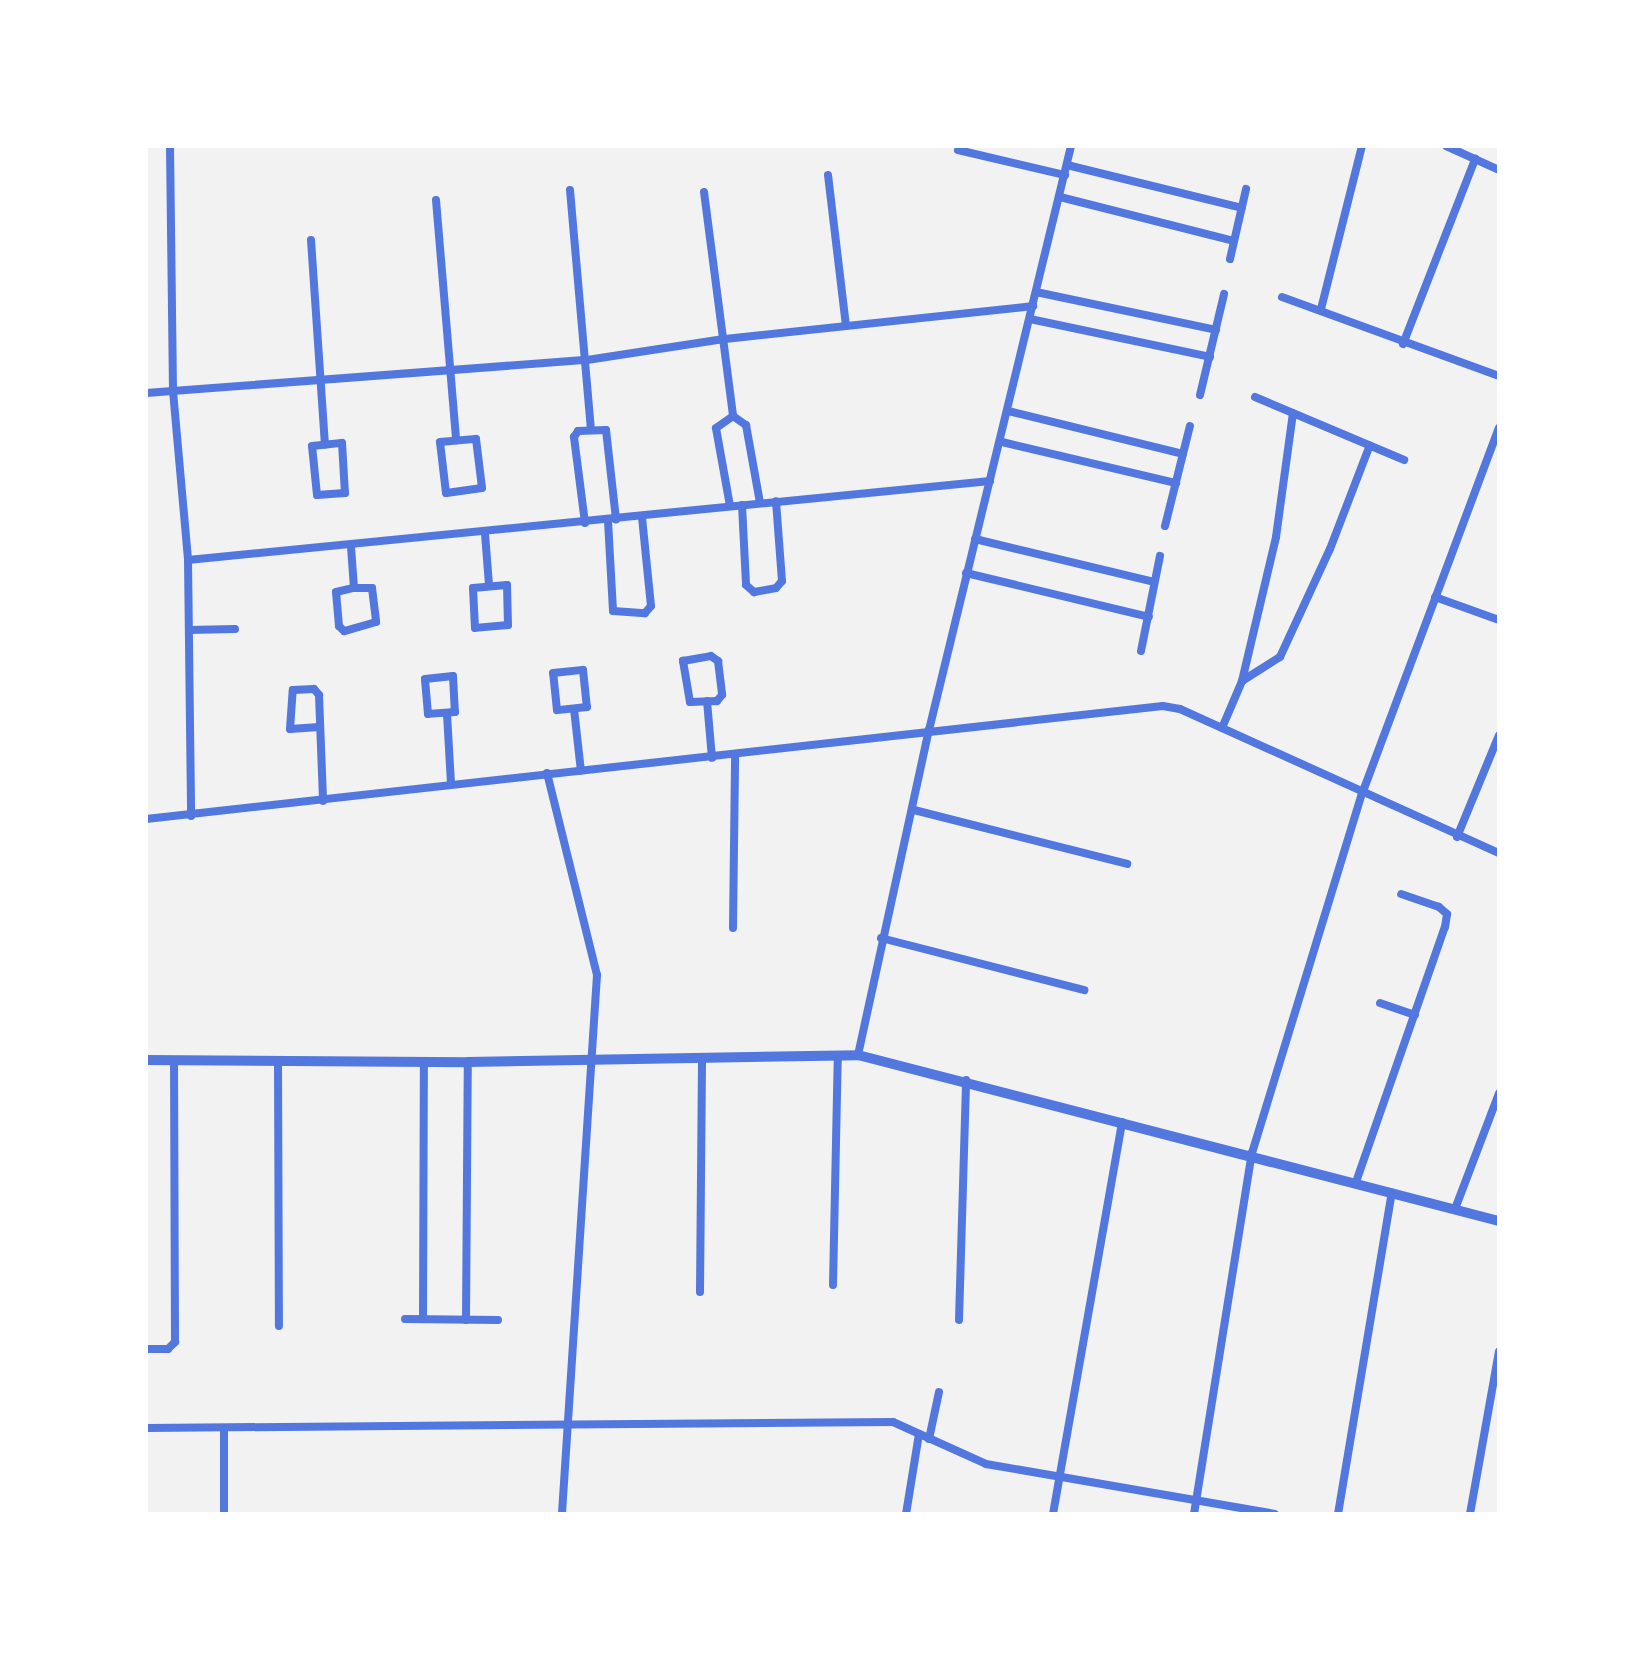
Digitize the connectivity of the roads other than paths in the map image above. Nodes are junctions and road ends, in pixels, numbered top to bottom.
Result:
1 (170, 146) edge
2 (1071, 146) edge
3 (1362, 146) edge
4 (1446, 146) edge
5 (958, 150) dead end
6 (1475, 159) junction
7 (1067, 165) junction
8 (1499, 170) edge
9 (828, 175) dead end
10 (1065, 175) junction
11 (1246, 189) dead end
12 (570, 190) dead end
13 (704, 192) dead end
14 (1060, 197) junction
15 (436, 200) dead end
16 (1242, 208) junction
17 (311, 240) dead end
18 (1234, 241) junction
19 (1230, 259) dead end
20 (1036, 292) junction
21 (1224, 294) dead end
22 (1282, 297) dead end
23 (1033, 306) junction
24 (1321, 309) junction
25 (1030, 319) junction
26 (846, 326) junction
27 (1216, 330) junction
28 (725, 339) junction
29 (1403, 344) junction
30 (1210, 357) junction
31 (587, 360) junction
32 (447, 367) junction
33 (1499, 376) edge
34 (321, 377) junction
35 (173, 391) junction
36 (146, 393) edge
37 (1200, 395) dead end
38 (1255, 397) dead end
39 (1008, 411) junction
40 (1293, 413) junction
41 (733, 416) junction
42 (1190, 426) dead end
43 (1499, 428) edge
44 (591, 430) junction
45 (456, 440) junction
46 (1002, 442) junction
47 (325, 445) junction
48 (1370, 445) junction
49 (1183, 454) junction
50 (1404, 460) dead end
51 (990, 481) junction
52 (1176, 483) junction
53 (776, 501) junction
54 (760, 503) junction
55 (742, 505) junction
56 (730, 506) junction
57 (642, 517) junction
58 (612, 520) junction
59 (585, 523) junction
60 (1165, 526) dead end
61 (485, 534) junction
62 (975, 539) junction
63 (351, 547) junction
64 (1160, 556) dead end
65 (188, 560) junction
66 (966, 573) junction
67 (1154, 582) junction
68 (489, 585) junction
69 (354, 588) junction
70 (1435, 597) junction
71 (1149, 617) junction
72 (1499, 620) edge
73 (235, 629) dead end
74 (189, 630) junction
75 (1141, 651) dead end
76 (1242, 681) junction
77 (707, 701) junction
78 (574, 709) junction
79 (447, 714) junction
80 (319, 727) junction
81 (1222, 728) junction
82 (929, 730) junction
83 (1499, 735) edge
84 (735, 756) junction
85 (712, 758) junction
86 (581, 771) junction
87 (547, 773) junction
88 (451, 784) junction
89 (1362, 794) junction
90 (323, 801) junction
91 (914, 810) junction
92 (191, 816) junction
93 (146, 819) edge
94 (1457, 837) junction
95 (1499, 853) edge
96 (1127, 864) dead end
97 (1401, 894) dead end
98 (733, 928) dead end
99 (881, 938) junction
100 (1084, 990) dead end
101 (1380, 1003) dead end
102 (1415, 1015) junction
103 (838, 1055) junction
104 (858, 1055) junction
105 (593, 1057) junction
106 (702, 1059) junction
107 (146, 1060) edge
108 (174, 1061) junction
109 (278, 1061) junction
110 (424, 1062) junction
111 (468, 1062) junction
112 (966, 1080) junction
113 (1499, 1093) edge
114 (1122, 1122) junction
115 (1252, 1153) junction
116 (1356, 1182) junction
117 (1392, 1193) junction
118 (1455, 1209) junction
119 (1499, 1221) edge
120 (833, 1285) dead end
121 (700, 1292) dead end
122 (405, 1319) dead end
123 (423, 1319) junction
124 (466, 1320) junction
125 (498, 1320) dead end
126 (959, 1320) dead end
127 (279, 1326) dead end
128 (146, 1349) edge
129 (1499, 1352) edge
130 (939, 1392) dead end
131 (569, 1423) junction
132 (146, 1428) edge
133 (224, 1428) junction
134 (919, 1434) junction
135 (929, 1439) junction
136 (1060, 1474) junction
137 (1196, 1499) junction
138 (224, 1514) edge
139 (562, 1514) edge
140 (906, 1514) edge
141 (1053, 1514) edge
142 (1194, 1514) edge
143 (1275, 1514) edge
144 (1338, 1514) edge
145 (1470, 1514) edge

1 - 35 street
2 - 7 street
3 - 24 street
4 - 6 street
5 - 10 street
6 - 8 street
6 - 29 street
7 - 10 street
7 - 16 street
9 - 26 street
10 - 14 street
11 - 16 street
12 - 31 street
13 - 28 street
14 - 18 street
14 - 20 street
15 - 32 street
16 - 18 street
17 - 34 street
18 - 19 street
20 - 23 street
20 - 27 street
21 - 27 street
22 - 24 street
23 - 25 street
23 - 26 street
24 - 29 street
25 - 30 street
25 - 39 street
26 - 28 street
27 - 30 street
28 - 31 street
28 - 41 street
29 - 33 street
30 - 37 street
31 - 32 street
31 - 44 street
32 - 34 street
32 - 45 street
34 - 35 street
34 - 47 street
35 - 36 street
35 - 65 street
38 - 40 street
39 - 46 street
39 - 49 street
40 - 48 street
40 - 76 street
41 - 54 street
41 - 56 street
42 - 49 street
43 - 70 street
44 - 58 street
44 - 59 street
45 - 45 street
46 - 51 street
46 - 52 street
47 - 47 street
48 - 50 street
48 - 76 street
49 - 52 street
51 - 53 street
51 - 62 street
52 - 60 street
53 - 54 street
53 - 55 street
54 - 55 street
55 - 56 street
56 - 57 street
57 - 58 street
57 - 58 street
58 - 59 street
59 - 61 street
61 - 63 street
61 - 68 street
62 - 66 street
62 - 67 street
63 - 65 street
63 - 69 street
64 - 67 street
65 - 74 street
66 - 71 street
66 - 82 street
67 - 71 street
68 - 68 street
69 - 69 street
70 - 72 street
70 - 89 street
71 - 75 street
73 - 74 street
74 - 92 street
76 - 81 street
77 - 77 street
77 - 85 street
78 - 78 street
78 - 86 street
79 - 79 street
79 - 88 street
80 - 80 street
80 - 90 street
81 - 82 street
81 - 89 street
82 - 84 street
82 - 91 street
83 - 94 street
84 - 85 street
84 - 98 street
85 - 86 street
86 - 87 street
87 - 88 street
87 - 105 street
88 - 90 street
89 - 94 street
89 - 115 street
90 - 92 street
91 - 96 street
91 - 99 street
92 - 93 street
94 - 95 street
97 - 102 street
99 - 100 street
99 - 104 street
101 - 102 street
102 - 116 street
103 - 104 street
103 - 106 street
103 - 120 street
104 - 112 street
105 - 106 street
105 - 111 street
105 - 131 street
106 - 121 street
107 - 108 street
108 - 109 street
108 - 128 street
109 - 110 street
109 - 127 street
110 - 111 street
110 - 123 street
111 - 124 street
112 - 114 street
112 - 126 street
113 - 118 street
114 - 115 street
114 - 136 street
115 - 116 street
115 - 137 street
116 - 117 street
117 - 118 street
117 - 144 street
118 - 119 street
122 - 123 street
123 - 124 street
124 - 125 street
129 - 145 street
130 - 135 street
131 - 133 street
131 - 134 street
131 - 139 street
132 - 133 street
133 - 138 street
134 - 135 street
134 - 140 street
135 - 136 street
136 - 137 street
136 - 141 street
137 - 142 street
137 - 143 street

